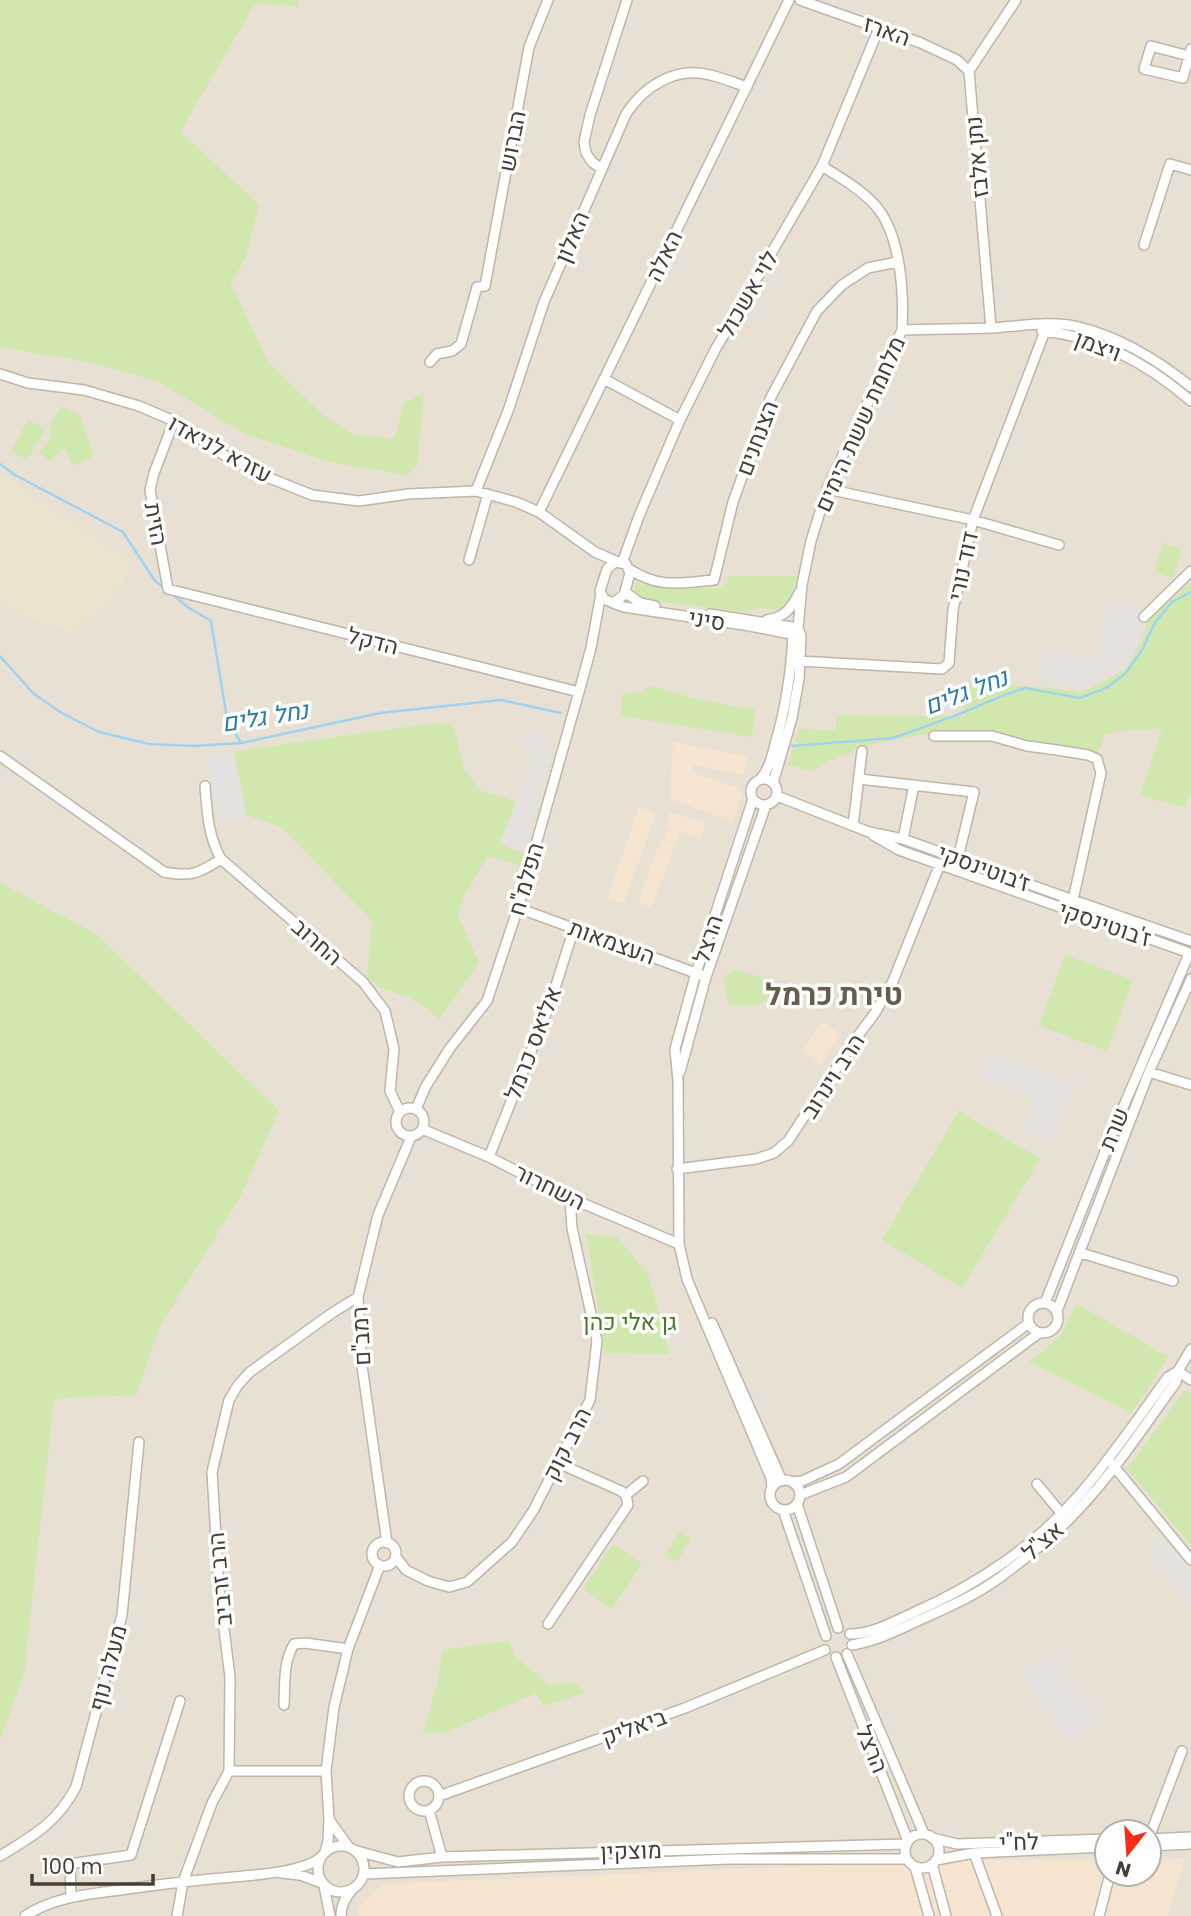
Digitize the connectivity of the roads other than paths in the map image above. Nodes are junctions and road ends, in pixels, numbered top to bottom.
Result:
1 (548, 0) edge
2 (627, 0) edge
3 (789, 0) edge
4 (800, 0) edge
5 (1016, 0) edge
6 (879, 28) junction
7 (1190, 53) edge
8 (969, 71) junction
9 (747, 87) junction
10 (822, 166) junction
11 (602, 169) junction
12 (1191, 170) edge
13 (1144, 245) dead end
14 (897, 262) junction
15 (991, 328) junction
16 (902, 330) junction
17 (1045, 331) junction
18 (430, 362) dead end
19 (0, 374) edge
20 (604, 379) junction
21 (1189, 384) edge
22 (1191, 401) edge
23 (680, 420) junction
24 (174, 421) junction
25 (827, 489) junction
26 (476, 491) junction
27 (488, 494) junction
28 (539, 512) junction
29 (973, 520) junction
30 (1059, 545) dead end
31 (595, 552) junction
32 (469, 560) dead end
33 (623, 564) junction
34 (607, 569) junction
35 (1191, 571) edge
36 (802, 585) junction
37 (168, 589) joint
38 (625, 592) junction
39 (601, 594) junction
40 (612, 603) junction
41 (1144, 617) dead end
42 (762, 622) junction
43 (595, 630) junction
44 (797, 633) junction
45 (799, 661) junction
46 (579, 692) junction
47 (934, 736) dead end
48 (862, 751) dead end
49 (0, 757) edge
50 (859, 779) junction
51 (760, 780) junction
52 (774, 783) junction
53 (914, 785) junction
54 (205, 786) dead end
55 (777, 796) junction
56 (754, 799) junction
57 (766, 805) junction
58 (853, 826) junction
59 (869, 832) junction
60 (904, 839) junction
61 (958, 858) junction
62 (221, 859) junction
63 (940, 864) junction
64 (1073, 900) junction
65 (518, 908) junction
66 (575, 928) junction
67 (1191, 941) edge
68 (1189, 956) edge
69 (701, 975) junction
70 (1191, 979) edge
71 (1149, 1072) junction
72 (1191, 1085) edge
73 (416, 1109) junction
74 (400, 1112) junction
75 (422, 1129) junction
76 (411, 1137) junction
77 (489, 1157) junction
78 (677, 1169) junction
79 (570, 1198) junction
80 (679, 1244) junction
81 (1081, 1253) junction
82 (1173, 1281) dead end
83 (358, 1297) junction
84 (1045, 1303) junction
85 (1057, 1311) junction
86 (1029, 1323) junction
87 (1039, 1333) junction
88 (1191, 1349) edge
89 (1178, 1371) junction
90 (1191, 1380) edge
91 (139, 1442) dead end
92 (558, 1463) junction
93 (1111, 1463) junction
94 (643, 1481) dead end
95 (787, 1482) junction
96 (1037, 1484) dead end
97 (772, 1488) junction
98 (626, 1495) junction
99 (799, 1499) junction
100 (783, 1510) junction
101 (1061, 1513) junction
102 (387, 1543) junction
103 (396, 1557) junction
104 (1190, 1557) edge
105 (380, 1565) junction
106 (548, 1624) dead end
107 (838, 1628) junction
108 (850, 1634) junction
109 (825, 1636) junction
110 (348, 1649) junction
111 (825, 1650) junction
112 (850, 1650) junction
113 (836, 1657) junction
114 (180, 1701) dead end
115 (284, 1705) dead end
116 (1182, 1751) dead end
117 (327, 1771) junction
118 (229, 1772) junction
119 (439, 1796) junction
120 (429, 1810) junction
121 (1158, 1818) edge
122 (329, 1819) junction
123 (928, 1836) junction
124 (1191, 1837) edge
125 (1093, 1839) edge
126 (1163, 1840) edge
127 (907, 1842) junction
128 (1163, 1843) edge
129 (1191, 1844) edge
130 (353, 1849) junction
131 (1093, 1849) edge
132 (974, 1853) junction
133 (323, 1855) junction
134 (0, 1856) edge
135 (442, 1857) junction
136 (907, 1859) junction
137 (934, 1862) junction
138 (915, 1867) junction
139 (275, 1872) junction
140 (364, 1874) junction
141 (183, 1882) junction
142 (323, 1884) junction
143 (1106, 1888) edge
144 (351, 1891) junction
145 (71, 1897) junction
146 (34, 1913) edge
147 (25, 1916) edge
148 (177, 1916) edge
149 (330, 1916) edge
150 (341, 1916) edge
151 (929, 1916) edge
152 (946, 1916) edge
153 (997, 1916) edge
154 (1099, 1916) edge

1 - 18 street, הברוש
2 - 11 street
3 - 9 street, האלה
4 - 6 street, הארז
5 - 8 street
6 - 8 street, הארז
6 - 10 street, לוי אשכול
7 - 7 street
8 - 15 street, נתן אלבז
9 - 11 street, האלון
9 - 20 street, האלה
10 - 14 street, מלחמת ששת הימים
10 - 23 street, לוי אשכול
11 - 26 street, האלון
12 - 13 street
14 - 16 street, מלחמת ששת הימים
14 - 33 street, הצנחנים
15 - 16 street, ויצמן
15 - 17 street, ויצמן
15 - 21 street, ויצמן
16 - 25 street, מלחמת ששת הימים
17 - 22 street, ויצמן
17 - 29 street, דוד נורי
19 - 24 street, עזרא לניאדו
20 - 23 street
20 - 28 street, האלה
23 - 33 street, לוי אשכול
24 - 26 street, עזרא לניאדו
24 - 37 street, הזית
25 - 29 street
25 - 36 street, מלחמת ששת הימים
26 - 27 street, עזרא לניאדו
27 - 28 street, עזרא לניאדו
27 - 32 street
28 - 31 street, עזרא לניאדו
29 - 30 street
29 - 45 street, דוד נורי
31 - 33 street, עזרא לניאדו
31 - 34 street, עזרא לניאדו
33 - 34 street
33 - 38 street
34 - 39 street
35 - 41 street
36 - 42 street
36 - 44 street, מלחמת ששת הימים
37 - 46 street, הדקל
38 - 40 street
38 - 42 street, סיני
39 - 40 street
39 - 43 street, הפלמ"ח
40 - 43 street, הפלמ"ח
40 - 44 street, סיני
42 - 44 street, סיני
43 - 46 street, הפלמ"ח
44 - 45 street, מלחמת ששת הימים
44 - 51 street, מלחמת ששת הימים
45 - 52 street, מלחמת ששת הימים
46 - 65 street, הפלמ"ח
47 - 64 street
48 - 50 street
49 - 62 street
50 - 53 street
50 - 58 street
51 - 52 street
51 - 56 street
52 - 55 street
53 - 60 street
53 - 61 street
54 - 62 street, החרוב
55 - 57 street
55 - 58 street, ז׳בוטינסקי
56 - 57 street
56 - 69 street, הרצל
57 - 69 street, הרצל
58 - 59 street, ז׳בוטינסקי
59 - 60 street, ז׳בוטינסקי
59 - 63 street, ז'בוטינסקי
60 - 61 street, ז׳בוטינסקי
61 - 64 street, ז׳בוטינסקי
62 - 74 street, החרוב
63 - 68 street, ז'בוטינסקי
63 - 78 street, הרב וינרוב
64 - 67 street, ז׳בוטינסקי
65 - 66 street, העצמאות
65 - 73 street, הפלמ"ח
66 - 69 street, העצמאות
66 - 77 street, אליאס כרמל
67 - 68 street, שרת
68 - 84 street, שרת
69 - 78 street, הרצל
70 - 71 street, שרת
71 - 72 street
71 - 81 street, שרת
73 - 74 street
73 - 75 street
74 - 76 street
75 - 76 street
75 - 77 street, השחרור
76 - 83 street, רמב"ם
77 - 79 street, השחרור
78 - 80 street, הרצל
79 - 80 street, השחרור
79 - 92 street, הרב קוק
80 - 95 street, הרצל
80 - 97 street, הרצל
81 - 82 street
81 - 85 street, שרת
83 - 102 street, רמב"ם
83 - 118 street, הרב זרביב
84 - 85 street
84 - 86 street
85 - 87 street
86 - 87 street
86 - 95 street
87 - 99 street
88 - 89 street, אצ"ל
89 - 90 street
89 - 93 street, אצ"ל
91 - 134 street, מעלה נוף
92 - 98 street
92 - 103 street, הרב קוק
93 - 101 street, אצ"ל
93 - 104 street
93 - 112 street, אצ"ל
94 - 98 street
95 - 97 street
95 - 99 street
96 - 101 street
97 - 100 street
98 - 106 street
99 - 100 street
99 - 107 street
100 - 109 street
101 - 108 street, אצ"ל
102 - 103 street, רמב"ם
102 - 105 street, רמב"ם
103 - 105 street
105 - 110 street, רמב"ם
107 - 108 street
107 - 109 street
108 - 112 street
109 - 111 street
110 - 115 street
110 - 117 street, רמב"ם
111 - 113 street
111 - 119 street, ביאליק
112 - 113 street
112 - 123 street, הרצל
113 - 127 street, הרצל
114 - 145 street
116 - 121 street
117 - 118 street
117 - 122 street, רמב"ם
118 - 141 street, הרב זרביב
119 - 120 street
119 - 120 street
120 - 135 street
122 - 130 street
122 - 133 street, רמב"ם
123 - 125 street, לח"י
123 - 127 street
123 - 137 street
124 - 126 street
127 - 135 street, מוצקין
127 - 136 street
128 - 129 street
130 - 133 street
130 - 135 street, מוצקין
130 - 140 street
131 - 132 street, לח"י
132 - 137 street, לח"י
132 - 153 street
133 - 139 street
133 - 142 street
136 - 138 street
136 - 140 street, מוצקין
137 - 138 street
137 - 152 street
138 - 151 street
139 - 141 street
139 - 142 street
140 - 144 street
141 - 145 street
141 - 148 street, הרב זרביב
142 - 144 street
142 - 149 street
143 - 154 street
144 - 150 street
145 - 146 street
146 - 147 street

